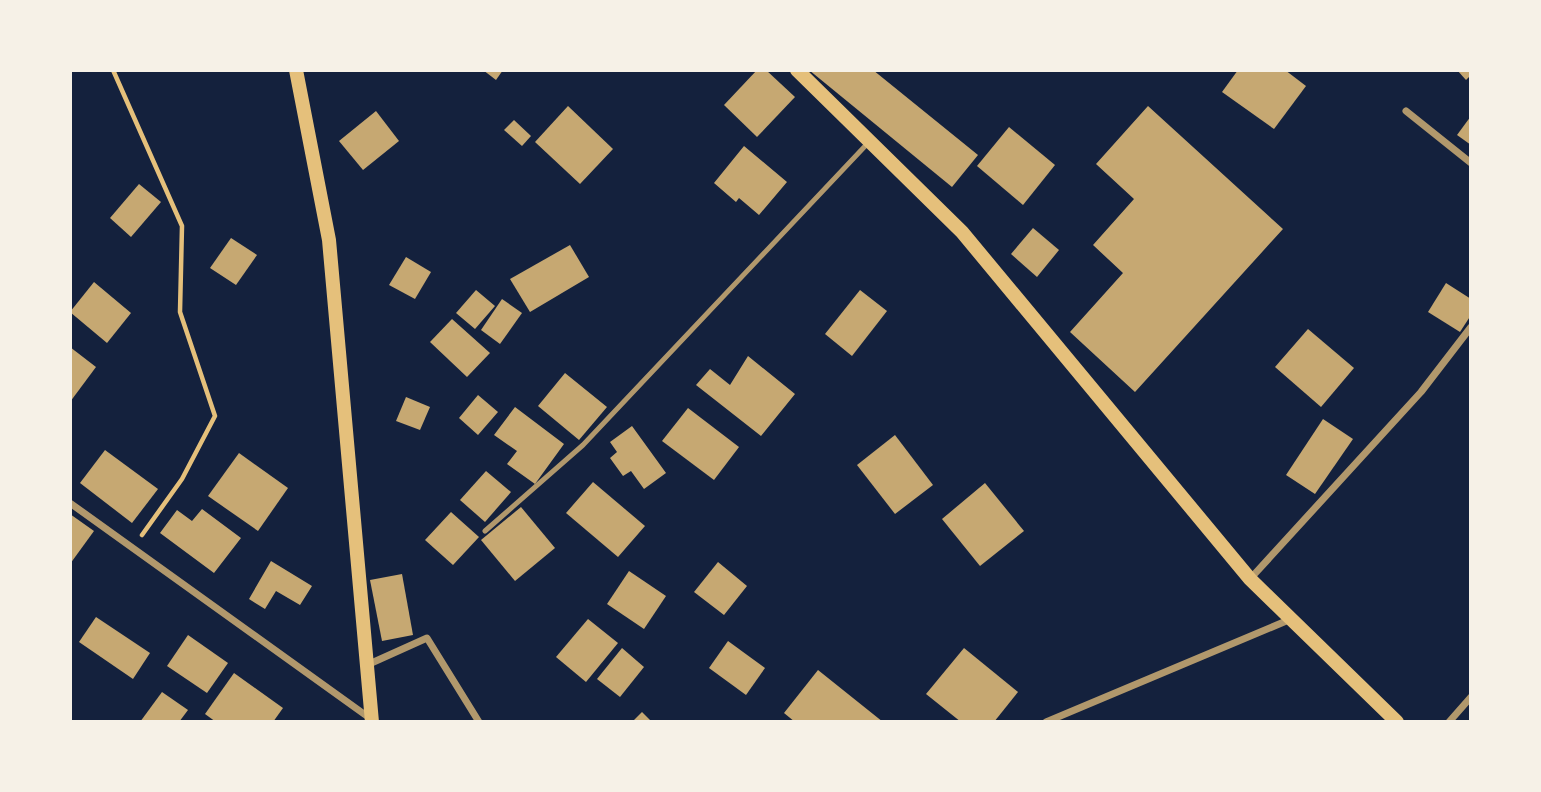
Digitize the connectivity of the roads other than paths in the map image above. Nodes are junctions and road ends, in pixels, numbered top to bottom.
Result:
1 (296, 70) edge
2 (797, 70) edge
3 (1406, 111) dead end
4 (870, 141) junction
5 (1471, 163) edge
6 (1471, 327) edge
7 (70, 503) edge
8 (485, 531) dead end
9 (1250, 579) junction
10 (1291, 619) junction
11 (367, 665) junction
12 (1471, 697) edge
13 (372, 721) edge
14 (479, 722) edge
15 (1046, 722) edge
16 (1397, 722) edge
17 (1449, 722) edge

1 - 11 main road
2 - 4 main road
3 - 5 street
4 - 8 lane
4 - 9 main road
6 - 9 street
7 - 13 street
9 - 10 main road
10 - 15 street
10 - 16 main road
11 - 13 main road
11 - 14 street
12 - 17 street

